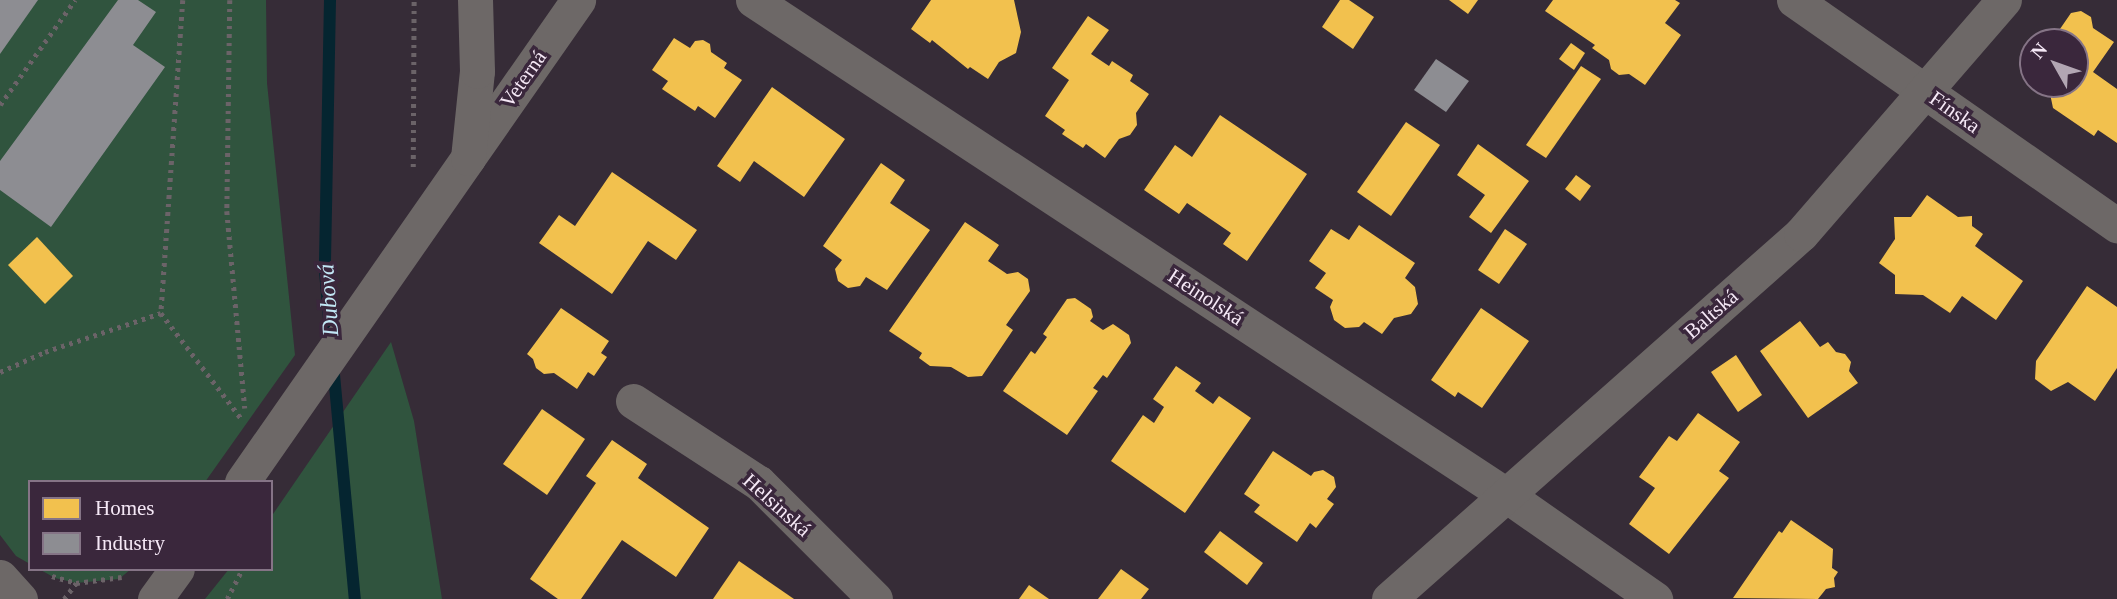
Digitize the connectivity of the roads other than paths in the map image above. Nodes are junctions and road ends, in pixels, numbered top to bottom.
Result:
1 (475, 0) edge
2 (578, 0) edge
3 (753, 0) edge
4 (1794, 0) edge
5 (2004, 0) edge
6 (1925, 91) junction
7 (468, 158) junction
8 (2117, 225) edge
9 (633, 401) dead end
10 (243, 480) edge
11 (1506, 495) junction
12 (176, 571) edge
13 (0, 577) edge
14 (20, 599) edge
15 (155, 599) edge
16 (875, 599) edge
17 (1389, 599) edge
18 (1654, 599) edge

1 - 7 street
2 - 7 street, Veterná
3 - 11 street, Heinolská
4 - 6 street, Fínska
5 - 6 street, Baltská
6 - 8 street, Fínska
6 - 11 street, Baltská
7 - 10 street, Veterná
9 - 16 street, Helsinská
11 - 17 street, Baltská
11 - 18 street, Heinolská
12 - 15 street
13 - 14 street

